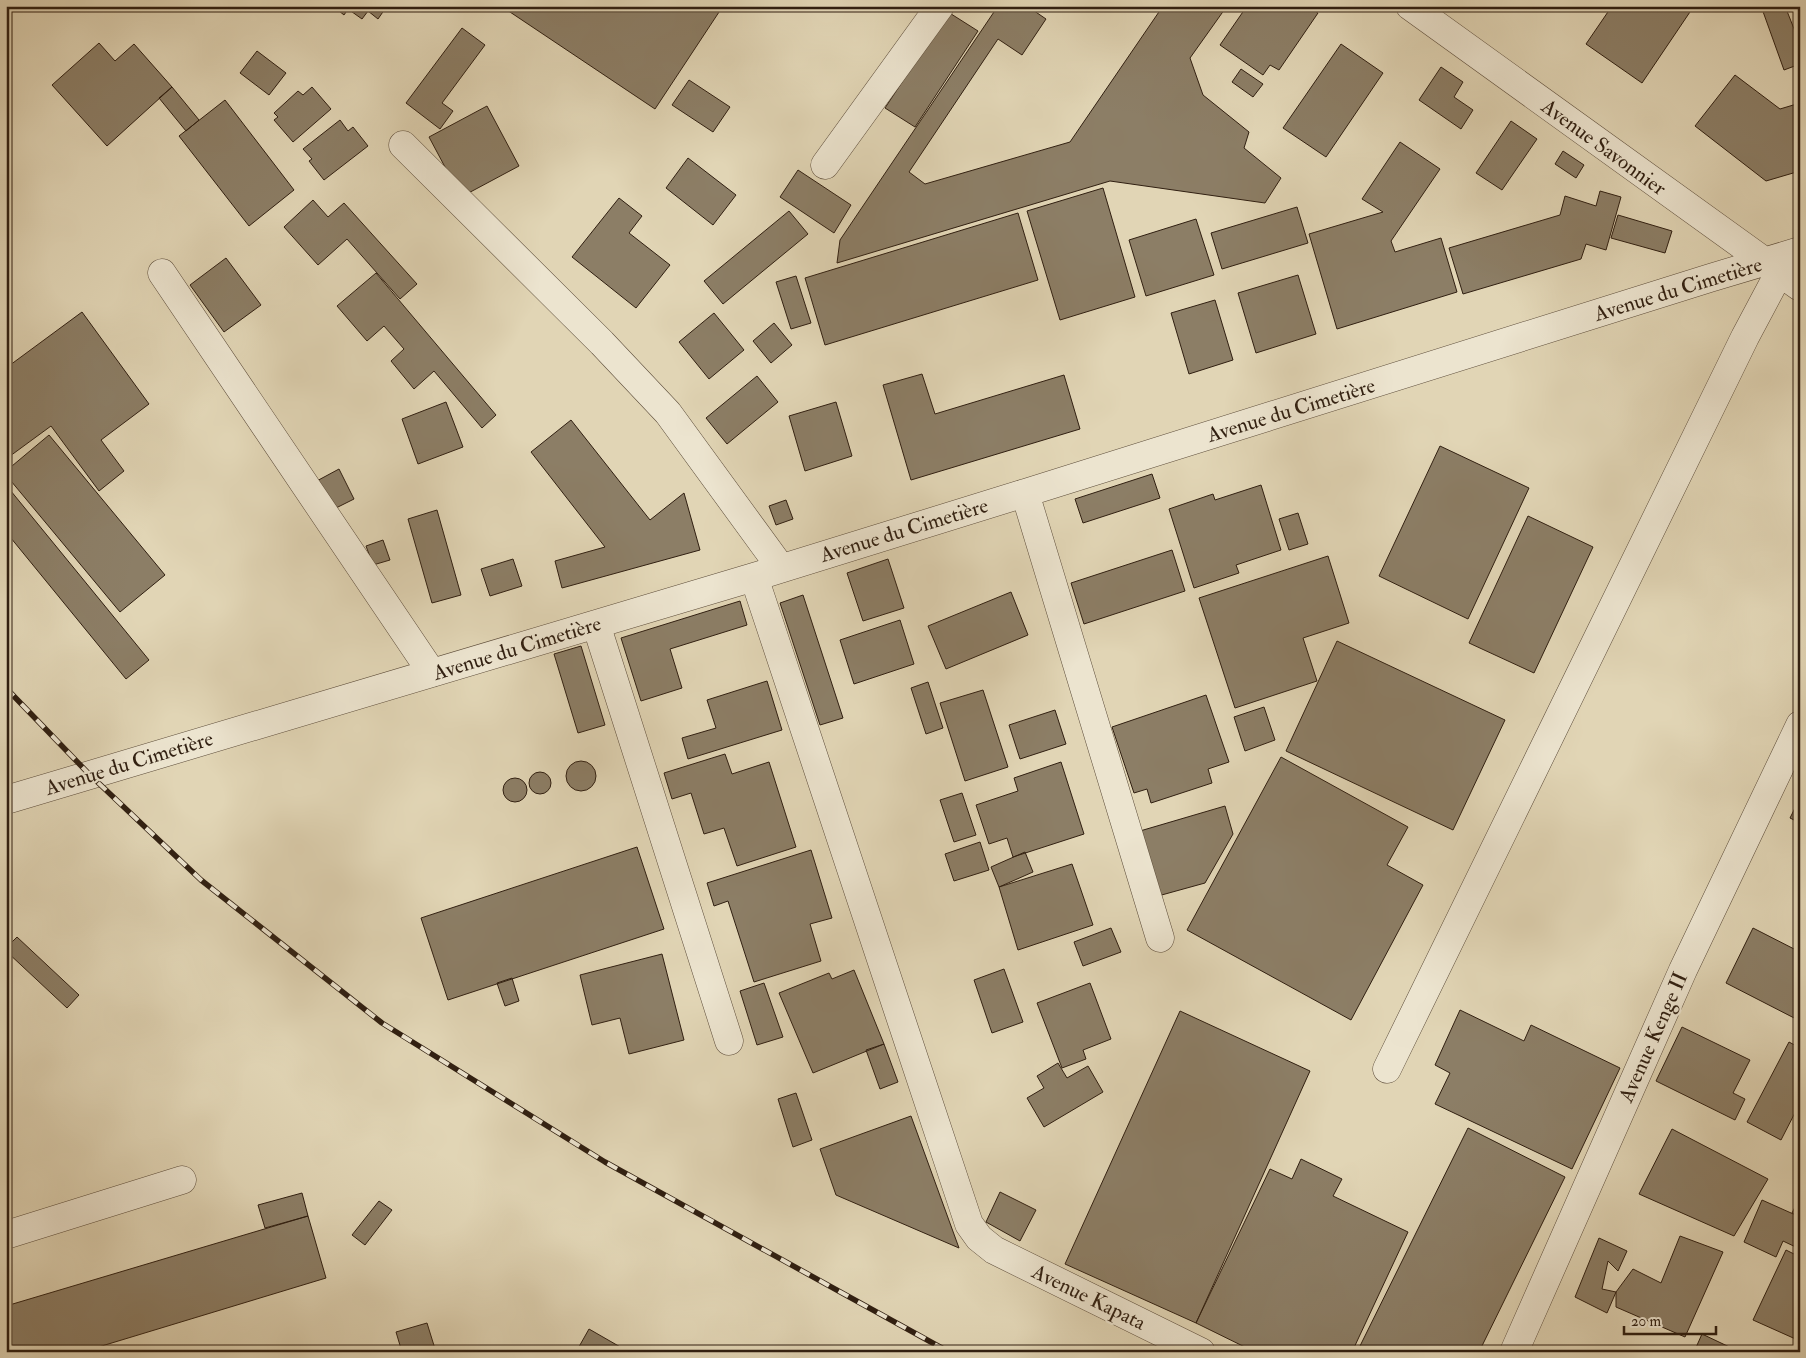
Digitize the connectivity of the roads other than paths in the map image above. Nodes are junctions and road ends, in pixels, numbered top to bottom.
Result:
1 (940, 6) edge
2 (1410, 6) edge
3 (403, 145) dead end
4 (825, 165) dead end
5 (1800, 251) edge
6 (162, 273) dead end
7 (1781, 274) edge
8 (1025, 493) junction
9 (781, 568) junction
10 (754, 577) junction
11 (596, 624) junction
12 (432, 673) junction
13 (1800, 726) edge
14 (6, 800) edge
15 (1160, 938) dead end
16 (729, 1040) dead end
17 (1386, 1068) dead end
18 (182, 1180) dead end
19 (6, 1236) edge
20 (1201, 1352) edge
21 (1514, 1352) edge

1 - 4 street
2 - 7 street, Avenue Savonnier
3 - 9 street
5 - 7 street, Avenue du Cimetière
6 - 12 street
7 - 8 street, Avenue du Cimetière
7 - 17 street
8 - 9 street, Avenue du Cimetière
8 - 15 street
9 - 10 street, Avenue du Cimetière
10 - 11 street, Avenue du Cimetière
10 - 20 street, Avenue Kapata
11 - 12 street, Avenue du Cimetière
11 - 16 street
12 - 14 street, Avenue du Cimetière
13 - 21 street, Avenue Kenge II
18 - 19 street

